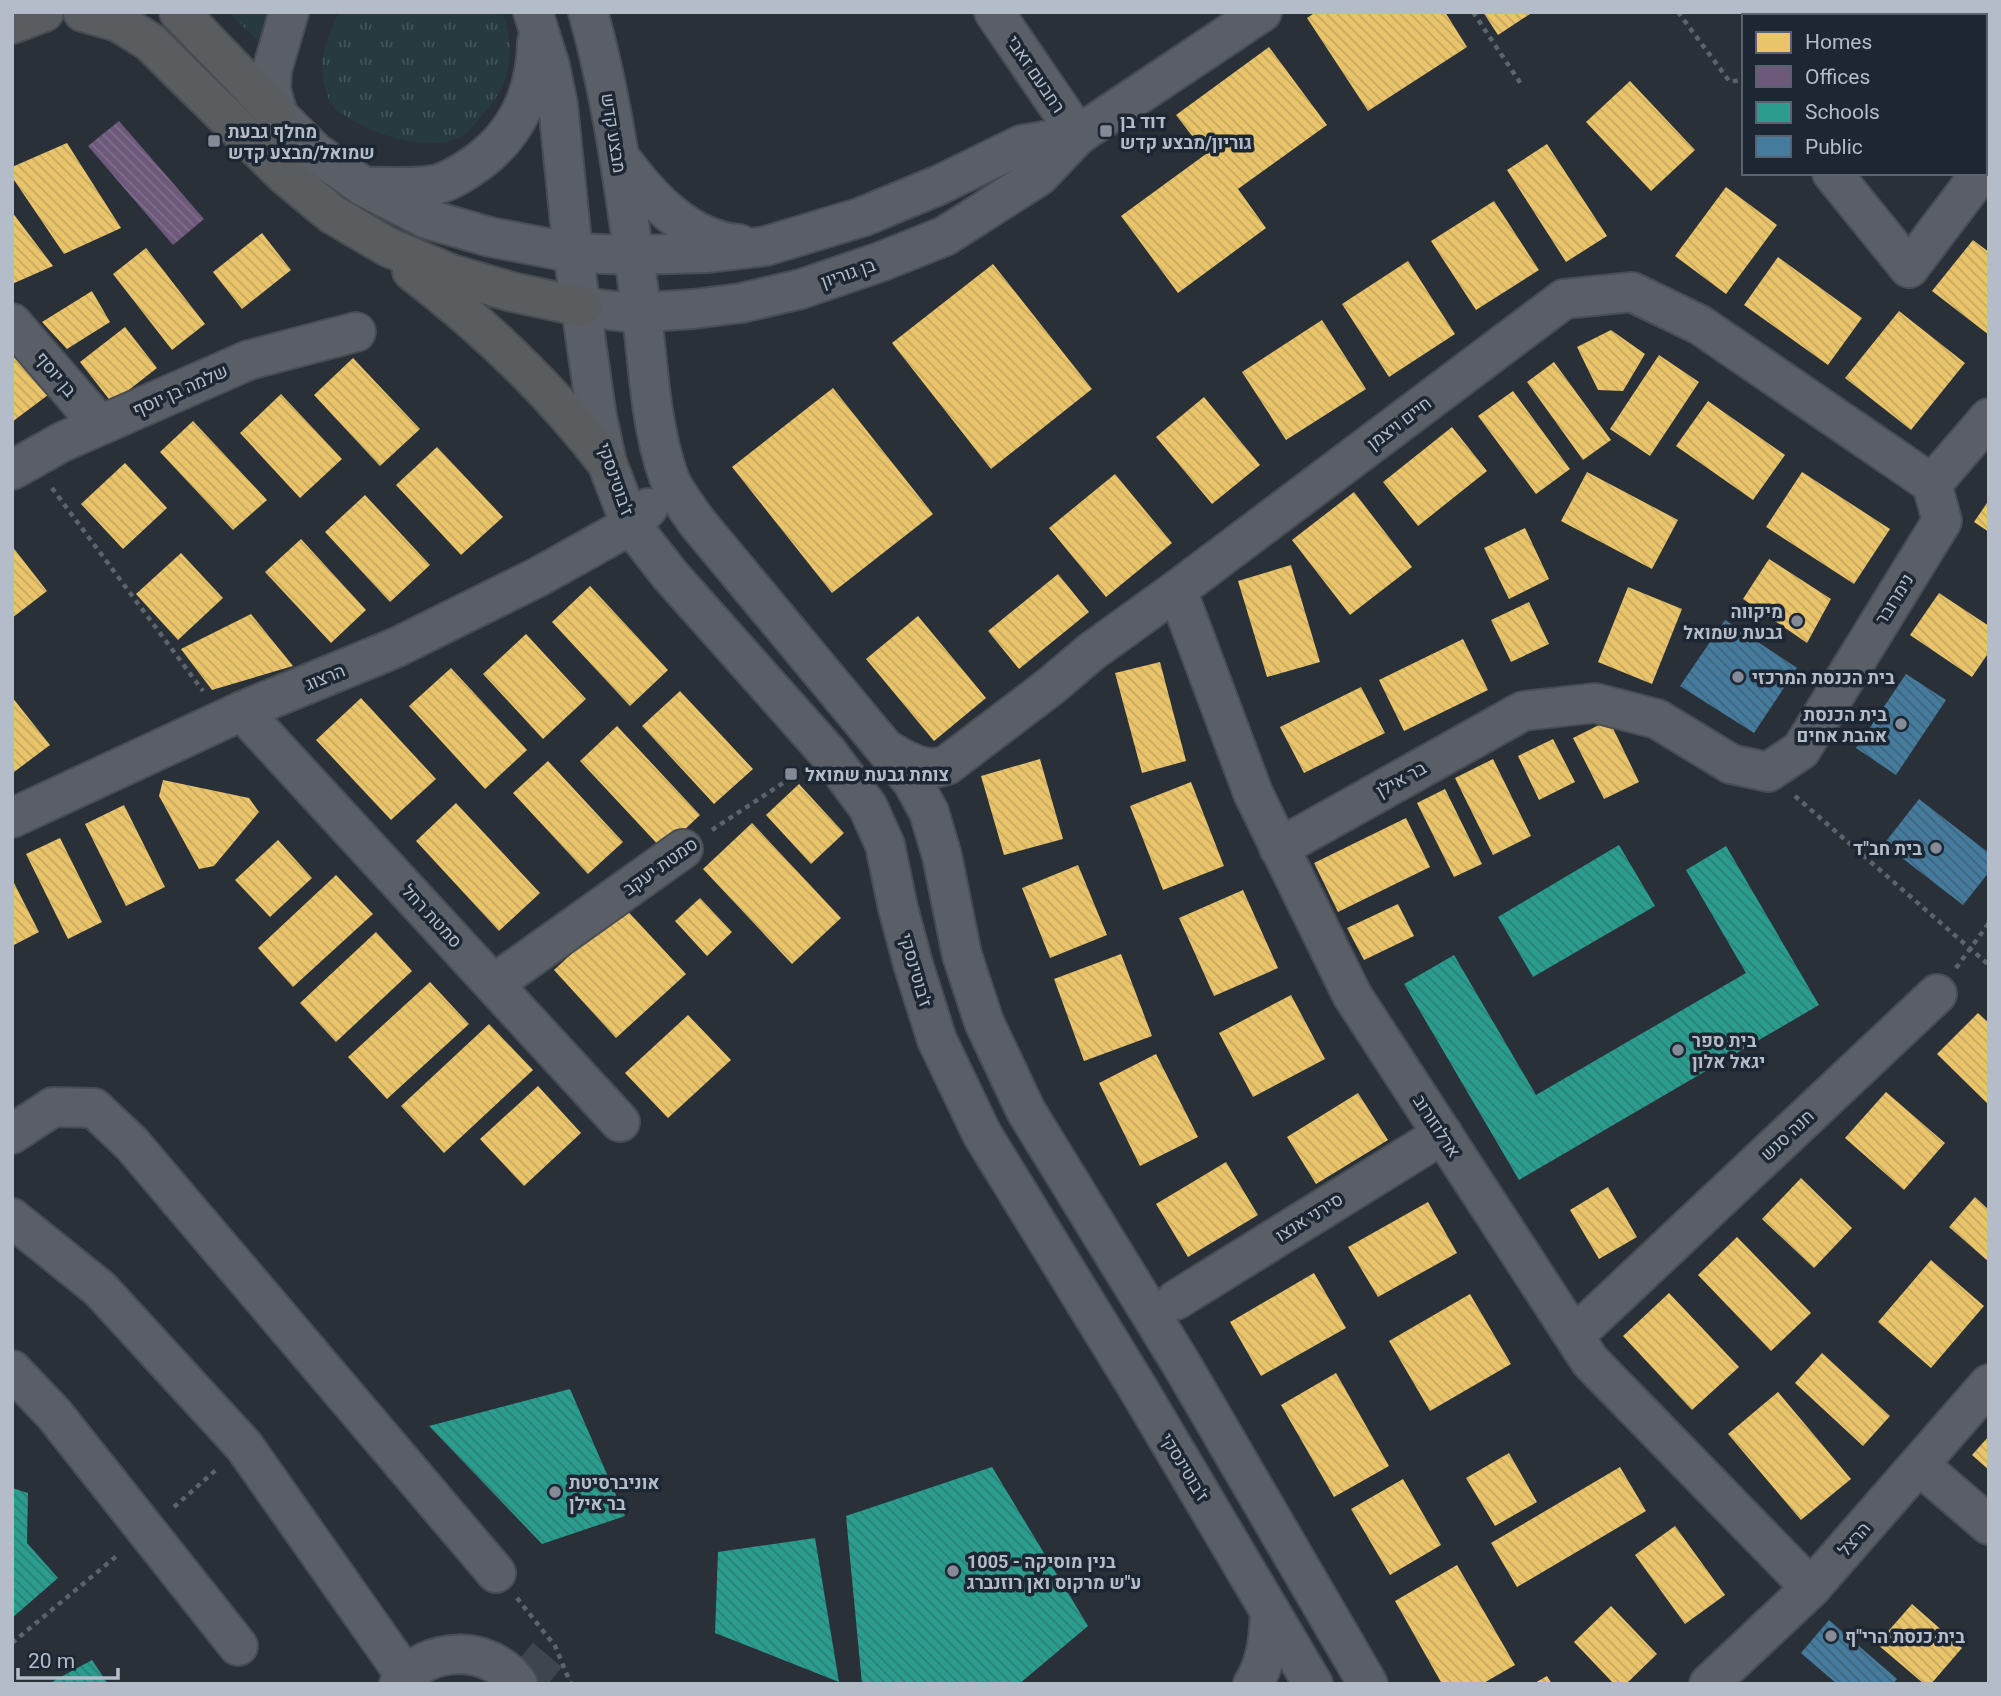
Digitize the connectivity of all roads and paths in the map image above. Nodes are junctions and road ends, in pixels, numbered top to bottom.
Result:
1 (44, 12) edge
2 (83, 12) edge
3 (178, 12) edge
4 (289, 12) edge
5 (587, 12) edge
6 (994, 12) edge
7 (1262, 12) edge
8 (1473, 12) edge
9 (1678, 12) edge
10 (535, 17) edge
11 (12, 24) edge
12 (1742, 79) edge
13 (1523, 87) dead end
14 (278, 115) junction
15 (1078, 135) junction
16 (616, 152) junction
17 (1834, 175) edge
18 (1979, 175) edge
19 (364, 187) junction
20 (358, 229) junction
21 (766, 246) junction
22 (573, 253) junction
23 (633, 255) junction
24 (582, 307) junction
25 (693, 309) junction
26 (641, 312) junction
27 (12, 323) edge
28 (356, 332) dead end
29 (650, 394) junction
30 (1989, 418) edge
31 (100, 425) junction
32 (607, 463) junction
33 (21, 464) edge
34 (668, 477) junction
35 (1932, 484) junction
36 (631, 525) junction
37 (1177, 590) junction
38 (233, 715) junction
39 (888, 750) junction
40 (828, 753) junction
41 (1768, 772) junction
42 (12, 818) edge
43 (1279, 848) junction
44 (683, 849) joint
45 (1989, 923) edge
46 (1970, 948) junction
47 (1989, 965) edge
48 (495, 983) junction
49 (1937, 994) joint
50 (620, 1122) dead end
51 (12, 1134) edge
52 (1443, 1134) junction
53 (12, 1218) edge
54 (1176, 1300) dead end
55 (1574, 1336) junction
56 (12, 1370) edge
57 (1989, 1384) edge
58 (1919, 1465) junction
59 (1989, 1525) edge
60 (496, 1573) joint
61 (1811, 1588) junction
62 (1270, 1611) junction
63 (1346, 1645) junction
64 (238, 1646) dead end
65 (402, 1679) edge
66 (519, 1684) edge
67 (571, 1684) edge
68 (1252, 1684) edge
69 (1313, 1684) edge
70 (1333, 1684) edge
71 (1368, 1684) edge
72 (1709, 1684) edge

1 - 11 highway
2 - 20 highway
3 - 14 highway
4 - 14 street
5 - 16 street, מבצע קדש
6 - 15 street, רחבעם זאבי
7 - 15 street, בן גוריון
8 - 13 path
9 - 12 path
10 - 19 street
10 - 22 street
14 - 19 street, בן גוריון
15 - 21 street, בן גוריון
15 - 25 street, בן גוריון
16 - 21 street
16 - 23 street, מבצע קדש
17 - 18 street
19 - 22 street, בן גוריון
20 - 24 highway
20 - 32 highway
21 - 23 street, בן גוריון
22 - 23 street, בן גוריון
22 - 24 street, ז'בוטינסקי
23 - 26 street
24 - 26 street, בן גוריון
24 - 32 street, ז'בוטינסקי
25 - 26 street, בן גוריון
25 - 29 street
26 - 29 street
27 - 31 street, בן יוסף
28 - 31 street, שלמה בן יוסף
29 - 34 street
30 - 35 street
31 - 33 street, שלמה בן יוסף
32 - 36 street, ז'בוטינסקי
33 - 38 path
34 - 36 street, הרצוג
34 - 39 street
35 - 37 street, חיים ויצמן
35 - 41 street, נימרובר
36 - 38 street, הרצוג
36 - 40 street, ז'בוטינסקי
37 - 39 street, חיים ויצמן
37 - 43 street, ארלוזורוב
38 - 42 street, הרצוג
38 - 48 street, סמטת רחל
39 - 63 street
40 - 44 path, סמטת יעקב
40 - 62 street, ז'בוטינסקי
41 - 43 street, בר אילן
41 - 46 path
43 - 52 street, ארלוזורוב
44 - 48 street, סמטת יעקב
45 - 46 path
46 - 47 path
46 - 49 path
48 - 50 street, סמטת רחל
49 - 55 street, חנה סנש
51 - 60 street
52 - 54 street, סירני אנצו
52 - 55 street, ארלוזורוב
53 - 65 street
55 - 61 street, ארלוזורוב
56 - 64 street
57 - 58 street, הרצל
58 - 59 street
58 - 61 street, הרצל
60 - 67 path
61 - 72 street, הרצל
62 - 68 street
62 - 69 street, ז'בוטינסקי
63 - 70 street
63 - 71 street
65 - 66 street

